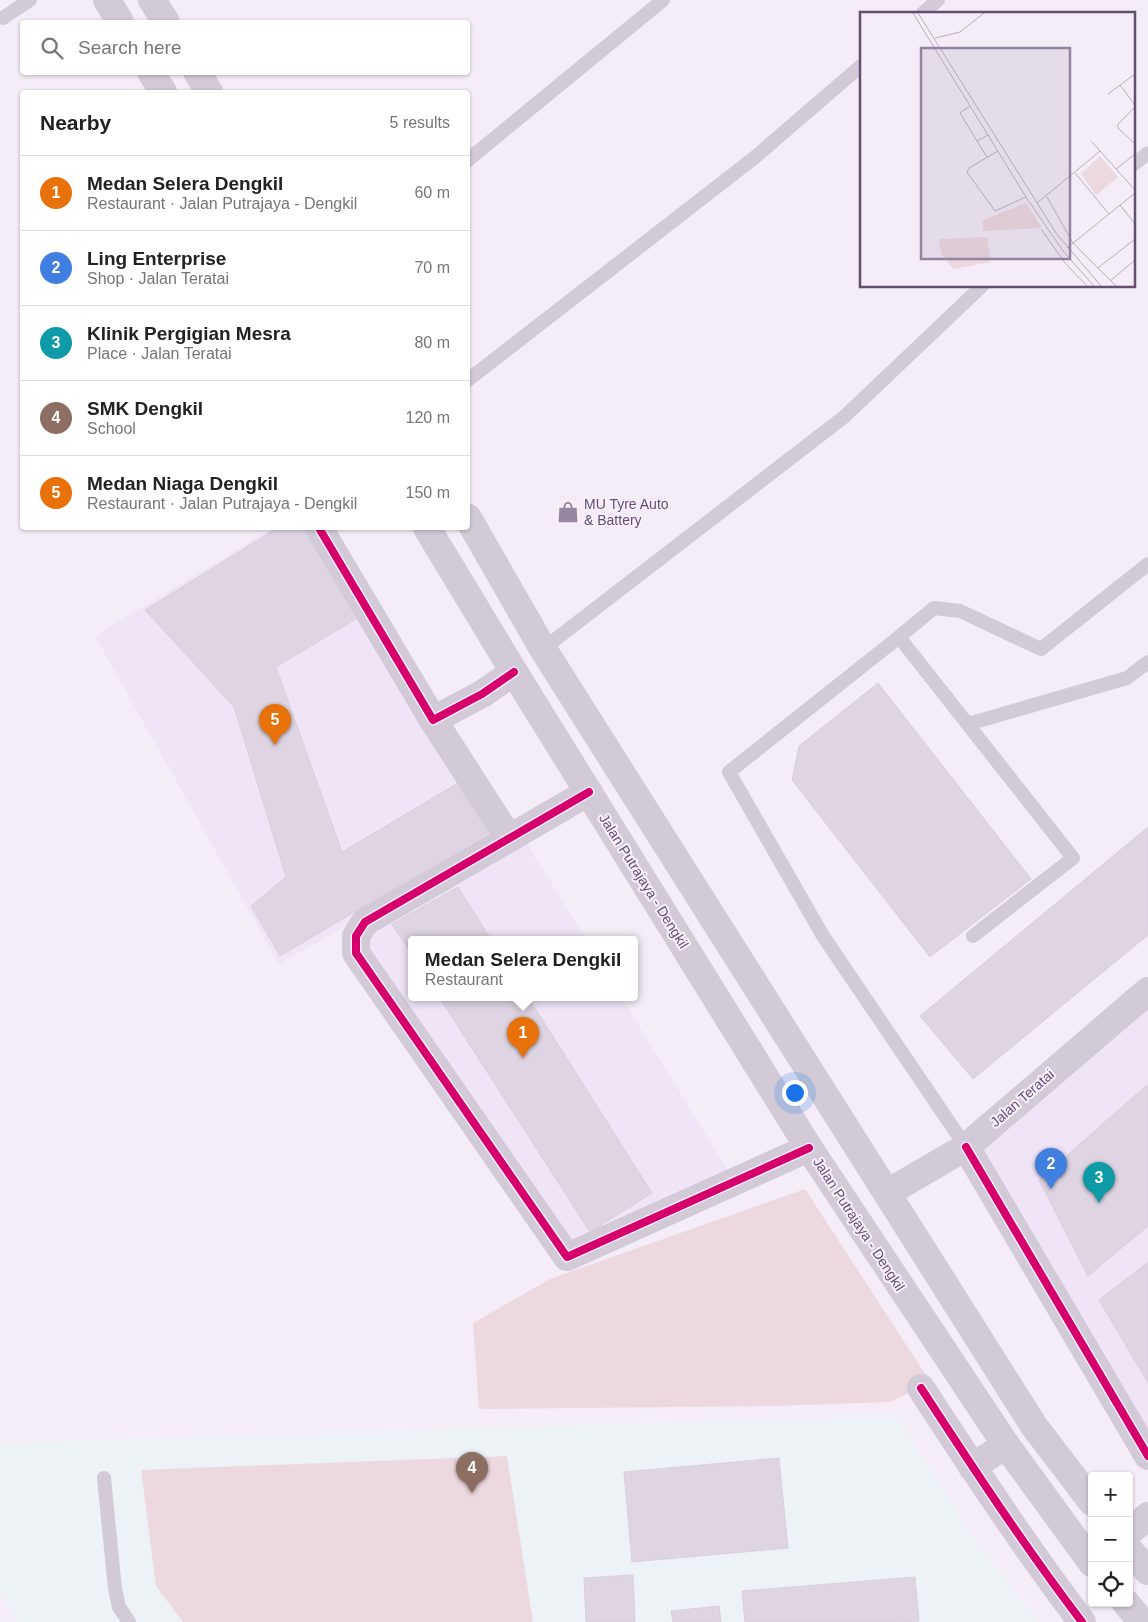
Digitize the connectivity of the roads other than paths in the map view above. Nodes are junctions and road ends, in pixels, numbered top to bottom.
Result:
1 (30, 0) edge
2 (107, 0) edge
3 (152, 0) edge
4 (663, 0) edge
5 (938, 0) edge
6 (924, 12) edge
7 (3, 18) dead end
8 (119, 20) edge
9 (165, 20) edge
10 (860, 67) edge
11 (152, 75) edge
12 (199, 75) edge
13 (162, 90) edge
14 (208, 90) edge
15 (1148, 153) edge
16 (470, 158) edge
17 (1136, 162) edge
18 (980, 288) edge
19 (470, 378) edge
20 (470, 521) edge
21 (320, 530) edge
22 (428, 530) edge
23 (1148, 564) edge
24 (899, 636) junction
25 (543, 649) junction
26 (1148, 662) edge
27 (514, 672) junction
28 (433, 720) junction
29 (968, 724) junction
30 (589, 792) junction
31 (509, 838) junction
32 (973, 936) dead end
33 (1148, 991) edge
34 (966, 1147) junction
35 (809, 1148) junction
36 (887, 1193) junction
37 (921, 1388) dead end
38 (1006, 1445) junction
39 (1148, 1456) edge
40 (972, 1467) junction
41 (104, 1478) dead end
42 (1088, 1497) edge
43 (1148, 1516) edge
44 (1133, 1529) edge
45 (1133, 1554) edge
46 (1091, 1562) edge
47 (1148, 1571) edge
48 (1129, 1607) edge
49 (128, 1622) edge
50 (1082, 1622) edge
51 (1142, 1622) edge

1 - 7 lane
2 - 8 main road
3 - 9 main road
4 - 16 lane
5 - 6 lane
10 - 19 lane
11 - 13 main road
12 - 14 main road
15 - 17 lane
18 - 25 lane
20 - 25 main road
21 - 28 main road
22 - 27 main road, Jalan Putrajaya - Dengkil
23 - 24 lane
24 - 29 lane
24 - 34 lane
25 - 36 main road
26 - 29 lane
27 - 28 main road
27 - 30 main road, Jalan Putrajaya - Dengkil
28 - 31 main road
29 - 32 lane
30 - 31 main road
30 - 35 main road, Jalan Putrajaya - Dengkil
31 - 35 main road
33 - 34 main road, Jalan Teratai
34 - 36 main road, Jalan Teratai
34 - 39 main road
35 - 38 main road, Jalan Putrajaya - Dengkil
36 - 42 main road
37 - 40 main road
38 - 40 main road
38 - 46 main road, Jalan Putrajaya - Dengkil
40 - 50 main road
41 - 49 lane
43 - 44 main road
45 - 47 main road
48 - 51 main road

